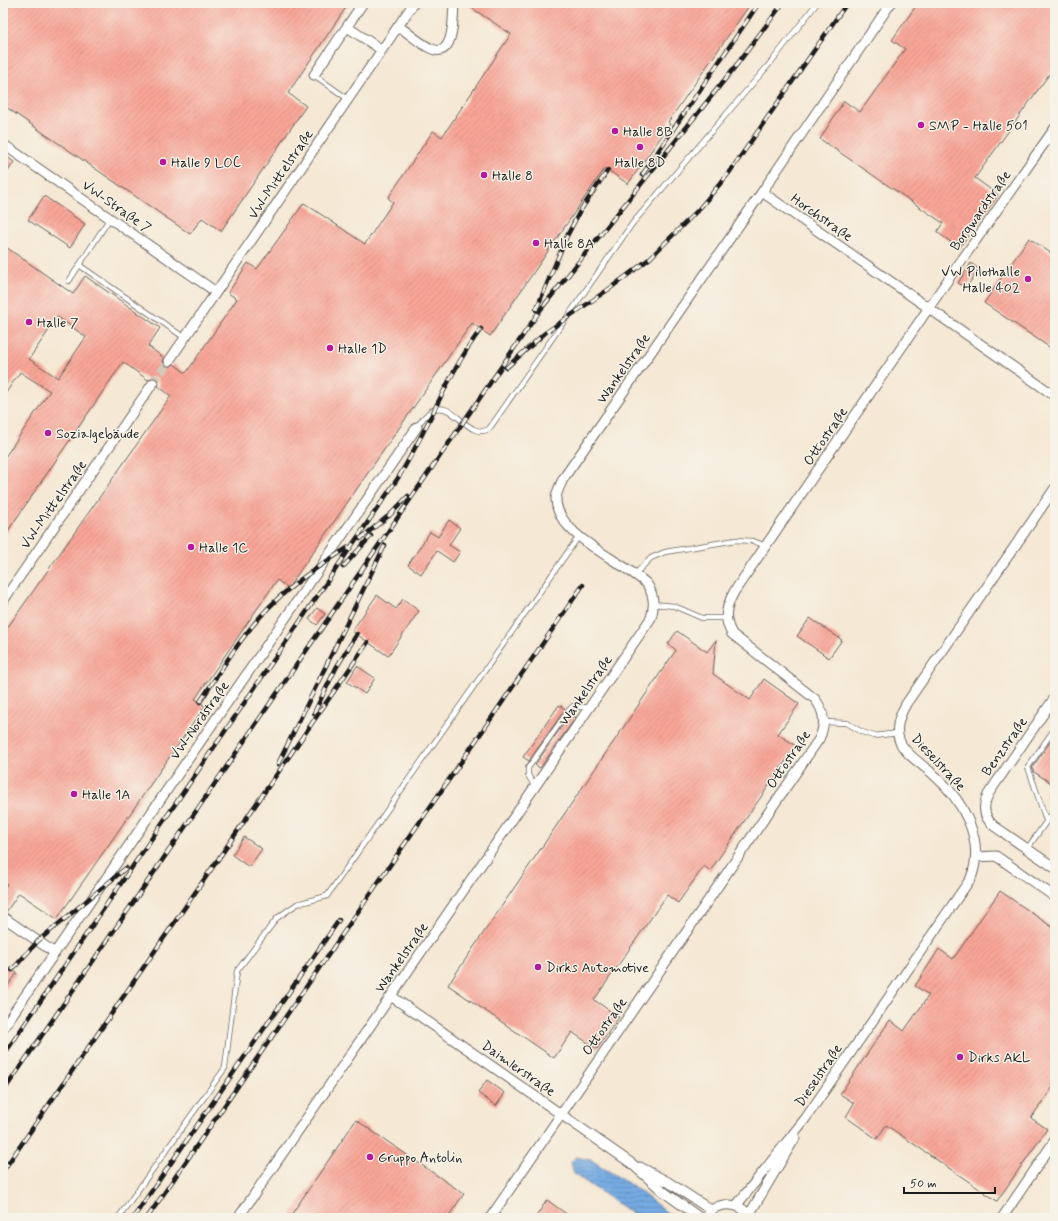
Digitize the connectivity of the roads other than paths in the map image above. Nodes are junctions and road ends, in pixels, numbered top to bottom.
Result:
1 (363, 3) edge
2 (414, 3) edge
3 (454, 3) edge
4 (817, 3) edge
5 (891, 3) edge
6 (398, 26) junction
7 (347, 27) junction
8 (382, 50) junction
9 (314, 75) joint
10 (348, 99) junction
11 (1055, 128) edge
12 (3, 144) edge
13 (762, 192) junction
14 (110, 218) junction
15 (80, 265) junction
16 (69, 281) dead end
17 (216, 292) junction
18 (928, 308) junction
19 (185, 338) junction
20 (169, 361) tunnel mouth
21 (153, 383) tunnel mouth
22 (1055, 396) edge
23 (417, 427) joint
24 (1055, 488) edge
25 (579, 536) junction
26 (766, 546) junction
27 (635, 574) junction
28 (3, 600) edge
29 (654, 604) junction
30 (725, 618) junction
31 (1055, 697) edge
32 (590, 708) junction
33 (824, 722) junction
34 (1055, 728) edge
35 (898, 733) junction
36 (535, 787) junction
37 (1055, 790) edge
38 (1054, 809) edge
39 (1046, 820) junction
40 (1027, 849) junction
41 (976, 857) junction
42 (1055, 868) edge
43 (1055, 897) edge
44 (3, 917) edge
45 (55, 953) junction
46 (391, 996) junction
47 (3, 1028) edge
48 (561, 1113) junction
49 (805, 1119) junction
50 (1055, 1140) edge
51 (630, 1163) junction
52 (736, 1206) junction
53 (711, 1210) junction
54 (750, 1217) edge
55 (118, 1218) edge
56 (238, 1218) edge
57 (490, 1218) edge
58 (700, 1218) edge
59 (705, 1218) edge
60 (1002, 1218) edge

1 - 7 street
2 - 6 street, VW-Mittelstraße
3 - 6 street
4 - 23 lane
5 - 13 street
6 - 8 street, VW-Mittelstraße
7 - 8 street
7 - 9 street
8 - 10 street, VW-Mittelstraße
9 - 10 lane
10 - 17 street, VW-Mittelstraße
11 - 18 street, Borgwardstraße
12 - 14 street, VW-Straße 7
13 - 18 street, Horchstraße
13 - 25 street, Wankelstraße
14 - 15 lane
14 - 17 street, VW-Straße 7
15 - 16 lane
15 - 19 lane
17 - 19 street, VW-Mittelstraße
18 - 22 street, Horchstraße
18 - 26 street, Ottostraße
19 - 20 street, VW-Mittelstraße
21 - 28 street, VW-Mittelstraße
23 - 45 street, VW-Nordstraße
24 - 35 street, Dieselstraße
25 - 27 street, Wankelstraße
25 - 55 lane
26 - 27 lane
26 - 30 street, Ottostraße
27 - 29 street, Wankelstraße
29 - 30 lane
29 - 32 street, Wankelstraße
30 - 33 street, Ottostraße
31 - 40 street, Benzstraße
32 - 36 street, Wankelstraße
32 - 36 lane
33 - 35 lane
33 - 48 street, Ottostraße
34 - 39 lane
35 - 41 street, Dieselstraße
36 - 46 street, Wankelstraße
37 - 38 lane
38 - 39 lane
39 - 40 lane
40 - 42 street
41 - 43 street
41 - 49 street, Dieselstraße
44 - 45 street
45 - 47 street, VW-Nordstraße
46 - 48 street, Daimlerstraße
46 - 56 street, Wankelstraße
48 - 51 street, Daimlerstraße
48 - 57 street, Ottostraße
49 - 52 street, Dieselstraße
49 - 54 street, Dieselstraße
50 - 60 street
51 - 53 street, Daimlerstraße
51 - 58 street, Daimlerstraße
52 - 53 street
52 - 54 street
53 - 59 street

